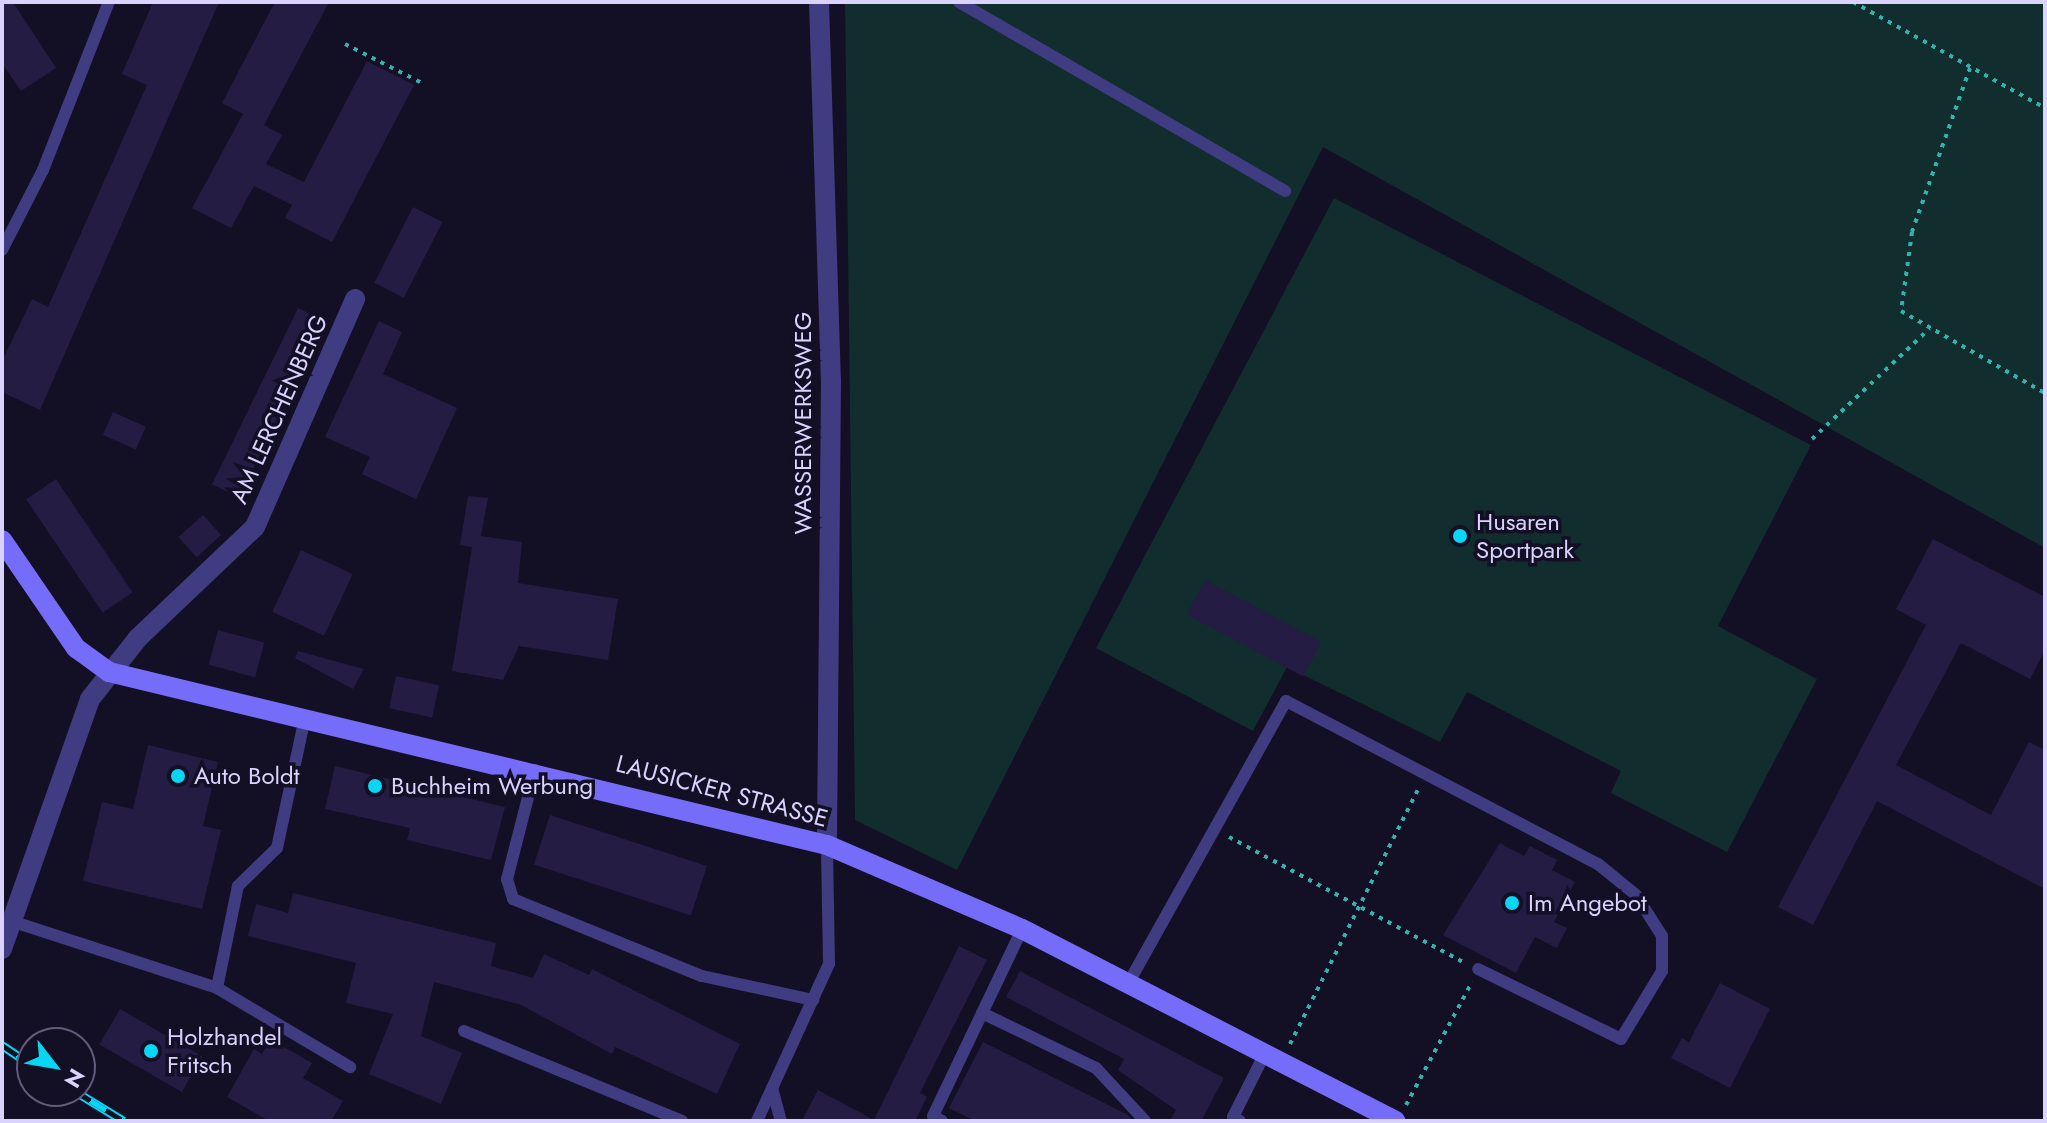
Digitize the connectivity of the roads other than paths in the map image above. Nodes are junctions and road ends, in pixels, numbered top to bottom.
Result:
1 (109, 2) edge
2 (819, 2) edge
3 (959, 2) edge
4 (1285, 191) dead end
5 (2, 250) edge
6 (355, 299) dead end
7 (2, 540) edge
8 (109, 672) junction
9 (305, 717) junction
10 (535, 770) junction
11 (827, 845) junction
12 (11, 921) junction
13 (1022, 929) junction
14 (2, 949) edge
15 (1478, 969) road end
16 (1129, 982) junction
17 (217, 988) junction
18 (813, 1000) junction
19 (982, 1013) junction
20 (464, 1031) dead end
21 (1273, 1057) junction
22 (350, 1067) dead end
23 (772, 1088) junction
24 (1235, 1120) edge
25 (682, 1121) edge
26 (757, 1121) edge
27 (781, 1121) edge
28 (942, 1121) edge
29 (1145, 1121) edge
30 (1396, 1121) edge

1 - 5 lane
2 - 11 street, WASSERWERKSWEG
3 - 4 lane
6 - 8 street, AM LERCHENBERG
7 - 8 main road, LAUSICKER STRASSE
8 - 9 main road, LAUSICKER STRASSE
8 - 12 street, AM LERCHENBERG
9 - 10 main road, LAUSICKER STRASSE
9 - 17 lane
10 - 11 main road, LAUSICKER STRASSE
10 - 18 lane
11 - 13 main road, LAUSICKER STRASSE
11 - 18 lane
12 - 14 street, AM LERCHENBERG
12 - 17 lane
13 - 16 main road, LAUSICKER STRASSE
13 - 19 lane
15 - 16 lane
16 - 21 main road, LAUSICKER STRASSE
17 - 22 lane
18 - 23 lane
19 - 28 lane
19 - 29 lane
20 - 25 lane
21 - 24 lane
21 - 30 main road, LAUSICKER STRASSE
23 - 26 lane
23 - 27 lane

